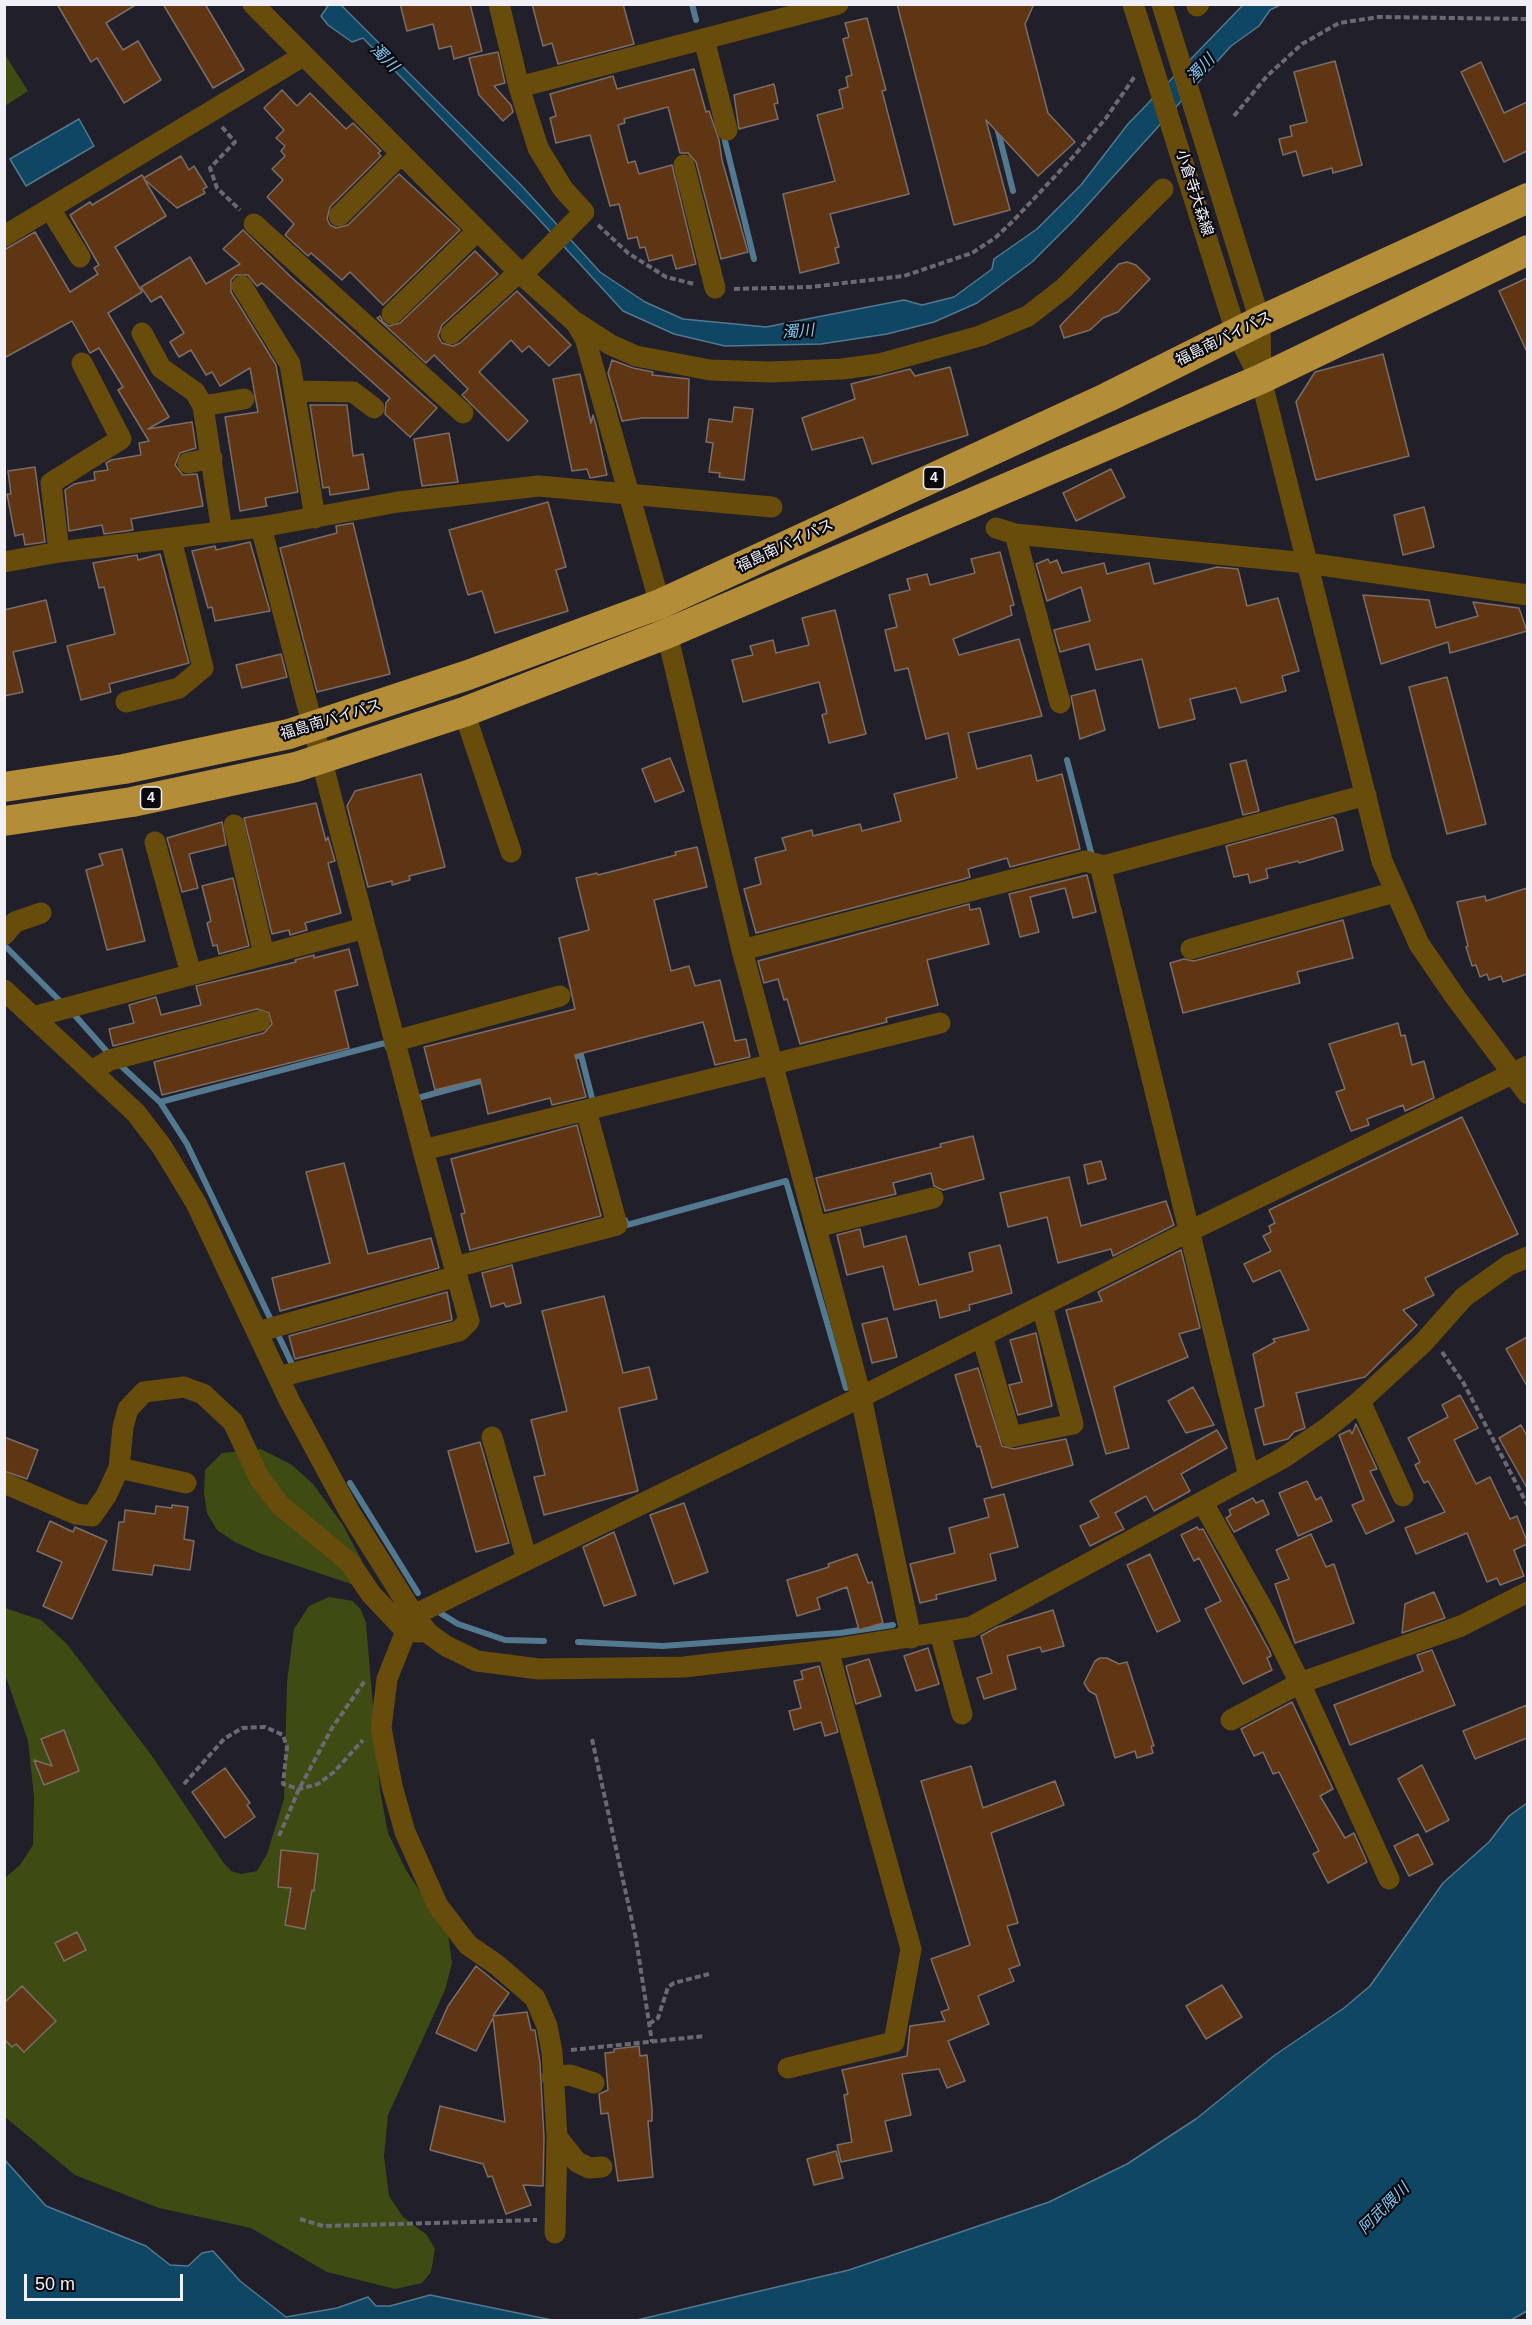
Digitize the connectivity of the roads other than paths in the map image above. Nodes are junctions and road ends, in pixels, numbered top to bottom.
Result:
1 (253, 4) edge
2 (499, 4) edge
3 (838, 4) edge
4 (1133, 4) edge
5 (1162, 4) edge
6 (804, 9) edge
7 (704, 39) junction
8 (303, 56) junction
9 (519, 87) junction
10 (727, 130) dead end
11 (401, 154) junction
12 (684, 165) dead end
13 (1163, 189) dead end
14 (1527, 198) edge
15 (50, 209) junction
16 (339, 216) dead end
17 (254, 224) road end
18 (477, 231) junction
19 (4, 236) edge
20 (1527, 250) edge
21 (80, 257) dead end
22 (525, 270) junction
23 (242, 286) dead end
24 (715, 288) road end
25 (392, 314) dead end
26 (576, 323) junction
27 (1248, 326) junction
28 (142, 333) dead end
29 (451, 334) dead end
30 (82, 363) dead end
31 (1261, 379) junction
32 (295, 391) junction
33 (244, 399) dead end
34 (203, 406) junction
35 (374, 408) dead end
36 (464, 413) dead end
37 (212, 458) junction
38 (188, 463) dead end
39 (629, 492) junction
40 (772, 507) dead end
41 (315, 518) junction
42 (261, 527) junction
43 (222, 532) junction
44 (171, 539) junction
45 (59, 552) junction
46 (4, 562) edge
47 (1306, 563) junction
48 (1527, 596) edge
49 (660, 604) junction
50 (666, 633) junction
51 (126, 702) dead end
52 (1060, 703) dead end
53 (464, 712) junction
54 (4, 787) edge
55 (1366, 795) junction
56 (4, 821) edge
57 (234, 825) dead end
58 (155, 842) dead end
59 (511, 852) dead end
60 (1100, 865) junction
61 (1395, 892) junction
62 (41, 914) dead end
63 (365, 928) junction
64 (4, 935) edge
65 (1191, 949) dead end
66 (742, 950) junction
67 (264, 955) junction
68 (192, 974) junction
69 (4, 990) edge
70 (560, 996) dead end
71 (33, 1017) junction
72 (260, 1021) dead end
73 (940, 1023) dead end
74 (395, 1041) junction
75 (774, 1063) junction
76 (1520, 1070) edge
77 (91, 1071) junction
78 (1527, 1094) edge
79 (586, 1110) junction
80 (423, 1150) junction
81 (933, 1198) dead end
82 (816, 1227) junction
83 (1190, 1231) junction
84 (1527, 1257) edge
85 (456, 1272) junction
86 (1042, 1306) junction
87 (257, 1332) junction
88 (982, 1336) junction
89 (278, 1377) junction
90 (861, 1398) junction
91 (1360, 1401) junction
92 (492, 1437) dead end
93 (119, 1468) junction
94 (1249, 1476) junction
95 (186, 1483) dead end
96 (4, 1484) edge
97 (1403, 1496) dead end
98 (1203, 1503) junction
99 (527, 1560) junction
100 (1527, 1592) edge
101 (410, 1623) junction
102 (940, 1633) junction
103 (911, 1638) junction
104 (828, 1650) junction
105 (1300, 1683) junction
106 (962, 1714) dead end
107 (1231, 1720) dead end
108 (1389, 1879) dead end
109 (788, 2068) dead end
110 (552, 2077) junction
111 (594, 2083) dead end
112 (557, 2137) junction
113 (602, 2167) dead end
114 (555, 2226) road end

1 - 8 street
2 - 9 street
3 - 6 street
4 - 27 street, 小倉寺大森線
5 - 27 street
6 - 7 street
7 - 9 street
7 - 10 street
8 - 11 street
8 - 15 street
9 - 22 street
11 - 16 street
11 - 18 street
12 - 24 street
13 - 26 street
14 - 27 highway, 福島南バイパス / 4
15 - 19 street
15 - 21 street
17 - 36 street
18 - 22 street
18 - 25 street
20 - 31 highway, 4
22 - 26 street
22 - 29 street
23 - 32 street
26 - 39 street
27 - 31 street, 小倉寺大森線
27 - 49 highway, 福島南バイパス / 4
28 - 34 street
30 - 45 street
31 - 47 street, 小倉寺大森線
31 - 50 highway, 4
32 - 35 street
32 - 41 street
33 - 34 street
34 - 37 street
37 - 38 street
37 - 43 street
39 - 40 street
39 - 41 street
39 - 49 street
41 - 42 street
42 - 43 street
42 - 63 street
43 - 44 street
44 - 45 street
44 - 51 street
45 - 46 street
47 - 48 street
47 - 52 street
47 - 55 street, 小倉寺大森線
49 - 50 street
49 - 54 highway, 福島南バイパス / 4
50 - 53 highway, 4
50 - 66 street
53 - 56 highway, 4
53 - 59 street
55 - 60 street
55 - 61 street, 小倉寺大森線
57 - 67 street
58 - 68 street
60 - 66 street
60 - 83 street
61 - 65 street
61 - 76 street, 小倉寺大森線
62 - 64 street
63 - 67 street
63 - 74 street
66 - 75 street
67 - 68 street
68 - 71 street
69 - 71 street
70 - 74 street
71 - 77 street
72 - 77 street
73 - 75 street
74 - 80 street
75 - 79 street
75 - 82 street
76 - 78 street, 小倉寺大森線
76 - 83 street
77 - 87 street
79 - 80 street
79 - 85 street
80 - 85 street
81 - 82 street
82 - 90 street
83 - 86 street
83 - 94 street
84 - 91 street
85 - 87 street
85 - 89 street
86 - 88 street
86 - 88 street
87 - 89 street
88 - 90 street
89 - 101 street
90 - 99 street
90 - 103 street
91 - 94 street
91 - 97 street
92 - 99 street
93 - 95 street
93 - 96 street
93 - 101 street
94 - 98 street
98 - 102 street
98 - 105 street
99 - 101 street
100 - 105 street
101 - 104 street
101 - 110 street
102 - 103 street
102 - 106 street
103 - 104 street
104 - 109 street
105 - 107 street
105 - 108 street
110 - 111 street
110 - 112 street
112 - 113 street
112 - 114 street

